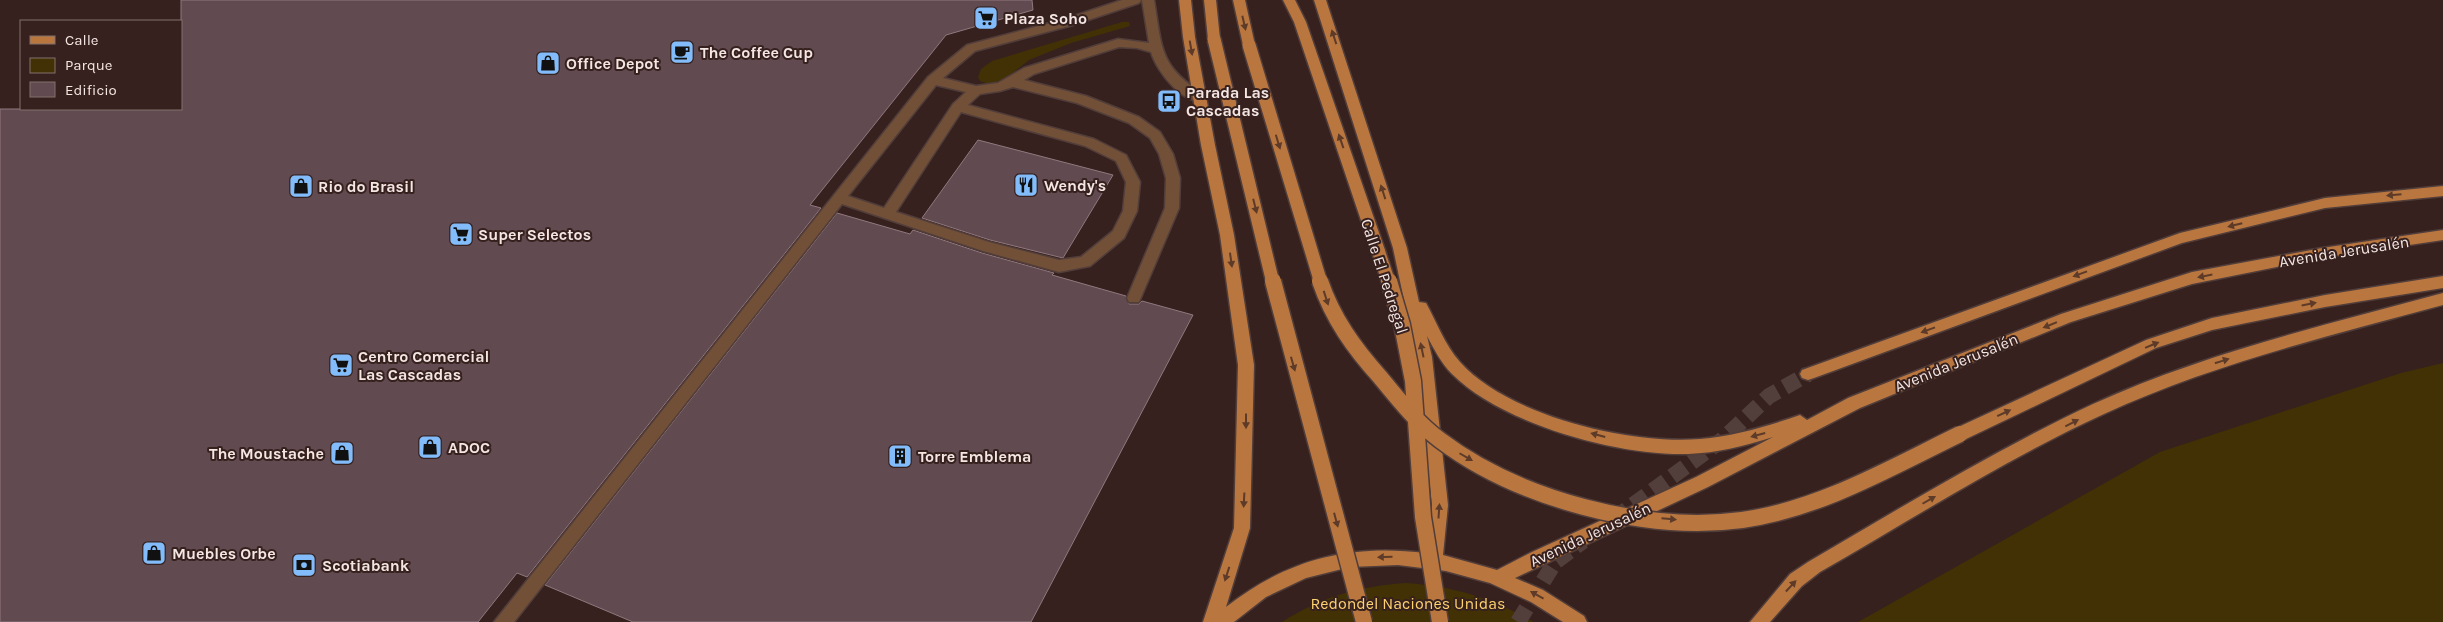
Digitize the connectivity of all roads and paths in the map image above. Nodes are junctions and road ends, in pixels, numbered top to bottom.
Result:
1 (1135, 0) edge
2 (1148, 0) edge
3 (1185, 0) edge
4 (1210, 0) edge
5 (1239, 0) edge
6 (1289, 0) edge
7 (1320, 0) edge
8 (1157, 50) junction
9 (933, 80) junction
10 (1012, 82) junction
11 (976, 90) junction
12 (1199, 98) junction
13 (958, 106) junction
14 (2443, 191) edge
15 (839, 198) junction
16 (887, 214) junction
17 (2443, 235) edge
18 (1400, 248) junction
19 (2443, 282) edge
20 (1134, 298) dead end
21 (2443, 299) edge
22 (1808, 374) tunnel mouth
23 (1854, 403) junction
24 (1434, 560) junction
25 (1500, 577) junction
26 (503, 622) edge
27 (1212, 622) edge
28 (1220, 622) edge
29 (1364, 622) edge
30 (1440, 622) edge
31 (1578, 622) edge
32 (1759, 622) edge

1 - 9 lane
2 - 8 lane
3 -> 12 main road
4 -> 29 main road, bridge
5 -> 19 main road, bridge
30 -> 6 main road, Calle El Pedregal, bridge
18 -> 7 main road
8 - 10 lane
8 - 12 lane
9 - 11 lane
9 - 15 lane
10 - 11 lane
10 - 20 lane
11 - 13 lane
12 -> 27 main road
13 - 16 lane
13 - 16 lane
14 -> 22 main road
15 - 16 lane
15 - 26 lane
17 -> 23 main road, Avenida Jerusalén
23 -> 18 main road
24 -> 18 main road
32 -> 21 main road
23 - 25 main road, Avenida Jerusalén
24 - 25 main road
24 -> 28 main road
31 -> 25 main road

